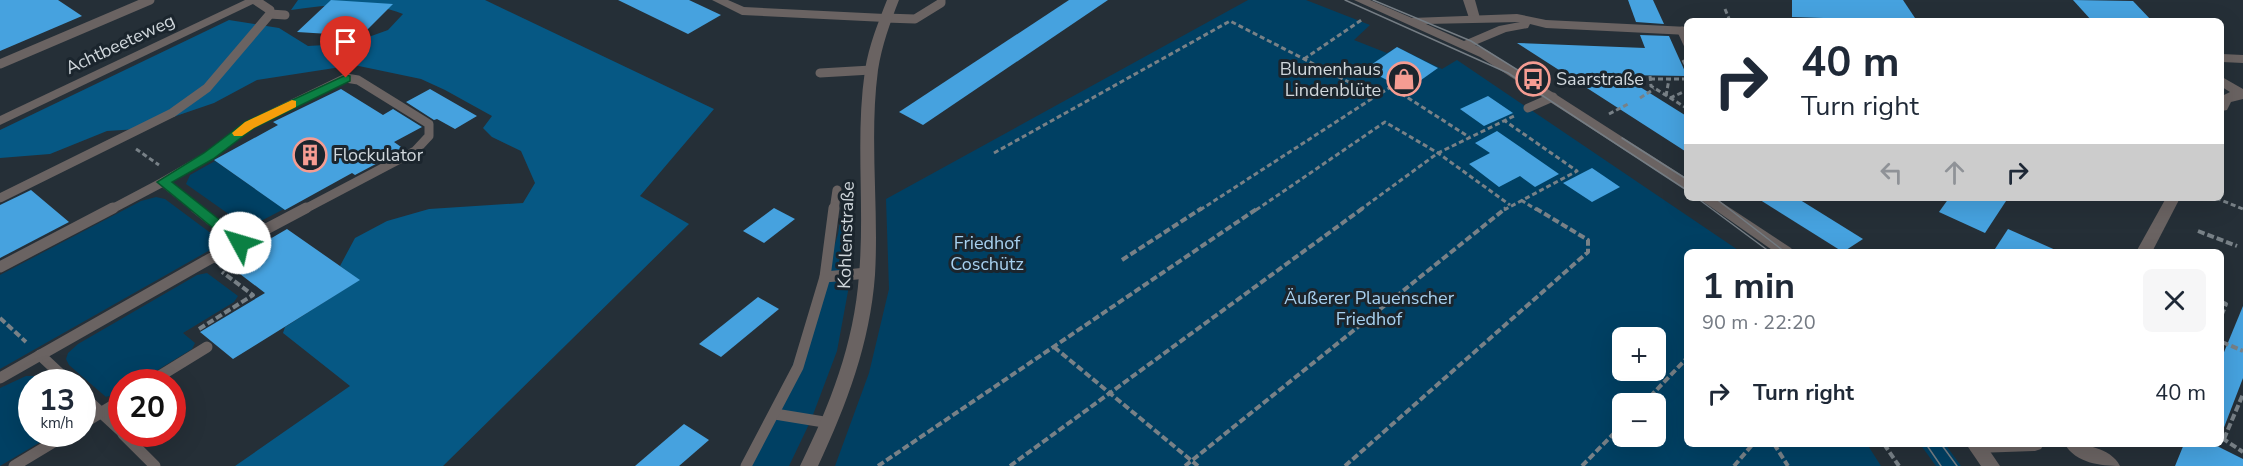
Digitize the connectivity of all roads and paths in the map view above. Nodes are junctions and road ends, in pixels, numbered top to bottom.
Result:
1 (150, 0) edge
2 (255, 0) edge
3 (718, 0) edge
4 (893, 0) edge
5 (941, 0) edge
6 (1360, 0) edge
7 (1470, 0) edge
8 (1725, 9) dead end
9 (270, 14) junction
10 (285, 15) dead end
11 (885, 18) junction
12 (1474, 18) junction
13 (1729, 18) edge
14 (1363, 19) dead end
15 (1407, 20) junction
16 (1546, 24) junction
17 (1684, 31) edge
18 (1465, 45) junction
19 (2224, 58) edge
20 (1304, 59) junction
21 (2243, 59) edge
22 (0, 64) edge
23 (871, 70) junction
24 (820, 73) dead end
25 (1669, 79) junction
26 (1684, 79) edge
27 (2224, 82) edge
28 (1654, 89) junction
29 (1684, 92) edge
30 (2242, 94) edge
31 (1376, 96) junction
32 (1553, 97) junction
33 (1640, 98) dead end
34 (1668, 98) junction
35 (1630, 103) dead end
36 (2224, 103) edge
37 (1684, 107) edge
38 (1528, 108) joint
39 (1605, 116) dead end
40 (0, 121) edge
41 (1504, 121) junction
42 (120, 138) junction
43 (1470, 138) junction
44 (994, 153) dead end
45 (1438, 153) junction
46 (162, 168) dead end
47 (163, 182) junction
48 (1684, 183) edge
49 (837, 190) dead end
50 (0, 198) edge
51 (1520, 200) junction
52 (1710, 201) edge
53 (2171, 201) edge
54 (2223, 201) edge
55 (1510, 205) junction
56 (2243, 209) edge
57 (2198, 231) dead end
58 (240, 243) junction
59 (2237, 246) dead end
60 (1782, 249) edge
61 (2146, 249) edge
62 (1122, 260) dead end
63 (206, 261) junction
64 (0, 267) edge
65 (867, 273) junction
66 (825, 277) junction
67 (0, 318) edge
68 (2224, 343) edge
69 (207, 347) joint
70 (1054, 347) junction
71 (2243, 351) edge
72 (40, 355) junction
73 (1684, 361) edge
74 (55, 369) edge
75 (171, 369) edge
76 (0, 378) edge
77 (1110, 393) junction
78 (1654, 393) edge
79 (2243, 394) edge
80 (96, 407) edge
81 (108, 408) edge
82 (102, 412) junction
83 (775, 414) junction
84 (96, 416) edge
85 (108, 418) edge
86 (830, 423) junction
87 (1612, 435) edge
88 (2224, 437) edge
89 (2224, 440) edge
90 (45, 447) edge
91 (136, 447) edge
92 (1750, 447) edge
93 (1776, 447) edge
94 (1886, 447) edge
95 (1977, 447) edge
96 (2079, 447) edge
97 (2243, 452) edge
98 (1192, 461) junction
99 (14, 466) edge
100 (155, 466) edge
101 (746, 466) edge
102 (809, 466) edge
103 (878, 466) edge
104 (1010, 466) edge
105 (1185, 466) edge
106 (1198, 466) edge
107 (1346, 466) edge
108 (1582, 466) edge
109 (1734, 466) edge
110 (1788, 466) edge
111 (1899, 466) edge
112 (1991, 466) edge
113 (2111, 466) edge

1 - 22 lane
2 - 9 lane
2 - 40 street, Achtbeeteweg
3 - 11 street
4 - 11 street, Kohlenstraße
5 - 11 lane
6 - 15 street
7 - 12 street
8 - 13 path
9 - 10 lane
9 - 42 lane
11 - 23 street, Kohlenstraße
12 - 15 street
12 - 16 street
14 - 20 path
15 - 18 street
16 - 17 street
16 - 18 street
18 - 32 street
19 - 21 street
20 - 31 path
20 - 44 path
23 - 24 lane
23 - 65 street, Kohlenstraße
25 - 26 path
25 - 28 path
25 - 34 path
27 - 30 street
28 - 33 path
28 - 34 path
29 - 34 path
30 - 36 street
31 - 43 path
31 - 62 path
32 - 38 lane
32 - 48 street
34 - 37 path
35 - 39 path
38 - 41 path
41 - 43 path
41 - 51 path
42 - 46 path
42 - 50 lane
43 - 45 path
45 - 55 path
45 - 70 path
45 - 77 path
47 - 58 lane
47 - 58 lane
47 - 64 lane
49 - 66 lane
51 - 55 path
51 - 107 path
52 - 60 street
53 - 61 street
54 - 56 path
55 - 98 path
57 - 59 path
58 - 63 lane
63 - 69 path
63 - 72 lane
65 - 66 lane
65 - 86 street, Kohlenstraße
66 - 83 lane
67 - 72 path
68 - 71 path
69 - 75 lane
70 - 77 path
70 - 103 path
72 - 74 lane
72 - 76 lane
73 - 78 path
77 - 98 path
77 - 104 path
79 - 88 path
80 - 82 lane
81 - 82 lane
82 - 84 lane
82 - 85 lane
83 - 86 lane
83 - 101 lane
86 - 102 street, Kohlenstraße
87 - 108 path
89 - 97 path
90 - 99 lane
91 - 100 lane
92 - 109 path
93 - 110 path
94 - 111 path
95 - 112 street
96 - 113 street
98 - 105 path
98 - 106 path

